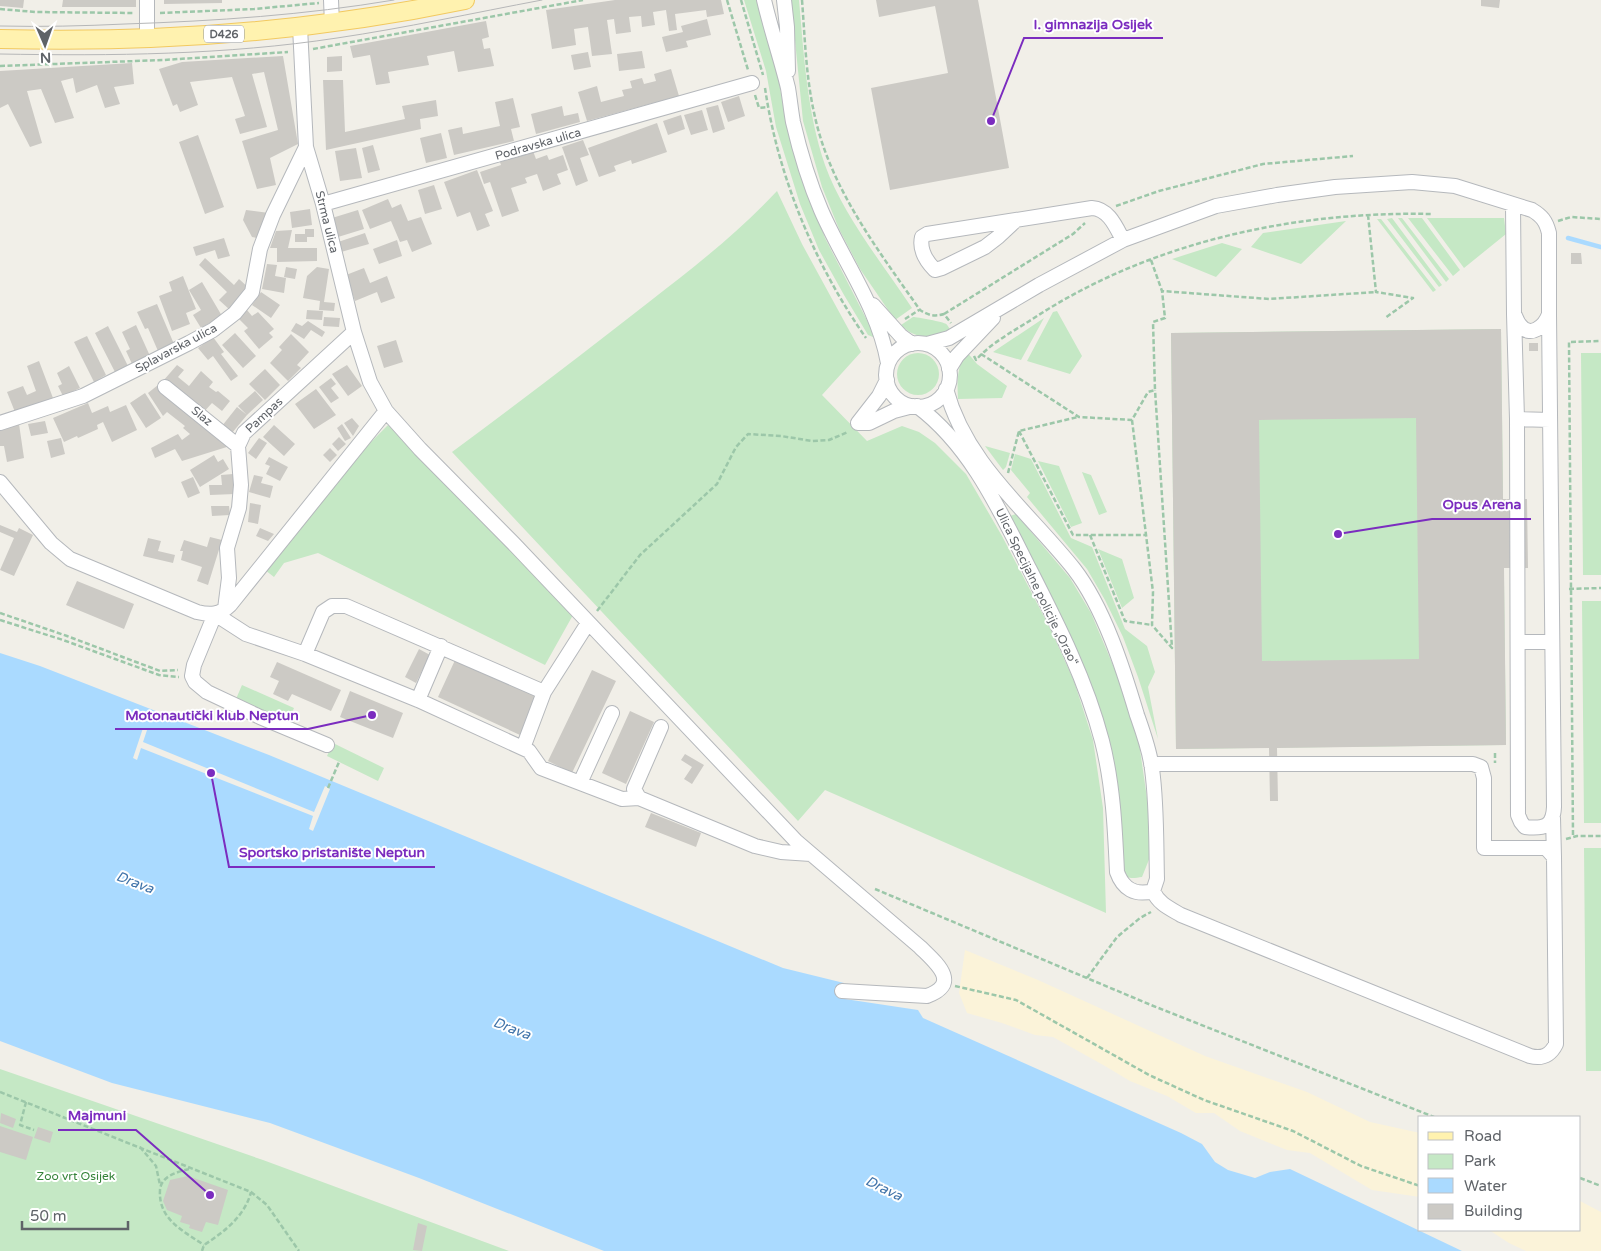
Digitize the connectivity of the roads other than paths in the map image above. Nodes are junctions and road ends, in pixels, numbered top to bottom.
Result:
1 (465, 0) edge
2 (764, 0) edge
3 (784, 0) edge
4 (331, 1) edge
5 (147, 7) edge
6 (332, 24) junction
7 (300, 27) junction
8 (147, 38) junction
9 (0, 39) edge
10 (752, 83) road end
11 (788, 89) junction
12 (306, 146) junction
13 (323, 204) junction
14 (1513, 205) junction
15 (1015, 220) junction
16 (1124, 240) junction
17 (866, 297) junction
18 (1006, 305) junction
19 (1514, 314) junction
20 (1549, 314) junction
21 (354, 332) junction
22 (912, 344) junction
23 (927, 344) junction
24 (888, 363) junction
25 (949, 369) junction
26 (886, 380) junction
27 (165, 387) dead end
28 (946, 389) junction
29 (915, 406) junction
30 (386, 410) junction
31 (1517, 419) junction
32 (1550, 420) junction
33 (0, 423) edge
34 (238, 446) junction
35 (0, 482) edge
36 (227, 556) junction
37 (256, 573) junction
38 (220, 612) junction
39 (588, 623) junction
40 (1518, 642) junction
41 (1552, 642) junction
42 (441, 646) junction
43 (305, 654) junction
44 (544, 692) junction
45 (418, 700) junction
46 (612, 712) dead end
47 (661, 727) dead end
48 (327, 745) dead end
49 (523, 748) junction
50 (1151, 764) junction
51 (580, 783) junction
52 (639, 798) junction
53 (1553, 818) junction
54 (811, 854) junction
55 (1554, 857) junction
56 (1153, 891) junction
57 (842, 991) dead end

1 - 6 main road, D426
2 - 11 street
3 - 11 street
4 - 6 street
5 - 8 street
6 - 7 main road, D426
7 - 8 main road, D426
7 - 12 street, Strma ulica
8 - 9 main road, D426
10 - 13 street, Podravska ulica
11 - 17 street
12 - 13 street, Strma ulica
12 - 33 street, Splavarska ulica
13 - 21 street, Strma ulica
14 - 16 street
14 - 19 street
14 - 20 street
15 - 15 street
15 - 16 street
16 - 18 street
17 - 22 street
17 - 24 street
18 - 23 street
18 - 25 street
19 - 20 street
19 - 31 street
20 - 32 street
21 - 30 street, Strma ulica
21 - 34 street, Pampas
22 - 23 street
22 - 24 street
23 - 25 street
24 - 26 street
25 - 28 street
26 - 29 street
26 - 29 street
27 - 34 street, Slaz
28 - 29 street
28 - 50 street, Ulica Specijalne policije „Orao“
29 - 56 street, Ulica Specijalne policije „Orao“
30 - 37 street
30 - 39 street, Strma ulica
31 - 32 street
31 - 40 street
32 - 41 street
34 - 36 street, Pampas
35 - 38 street
36 - 37 street
36 - 38 street, Pampas
37 - 38 street
38 - 43 street
38 - 48 street
39 - 44 street
39 - 54 street, Strma ulica
40 - 41 street
40 - 53 street
41 - 53 street
42 - 43 street
42 - 44 street
42 - 45 street
43 - 45 street
44 - 49 street
45 - 49 street
46 - 51 street
47 - 52 street
49 - 51 street
50 - 55 street
50 - 56 street, Ulica Specijalne policije „Orao“
51 - 52 street
52 - 54 street
53 - 55 street
54 - 57 street, Strma ulica
55 - 56 street

